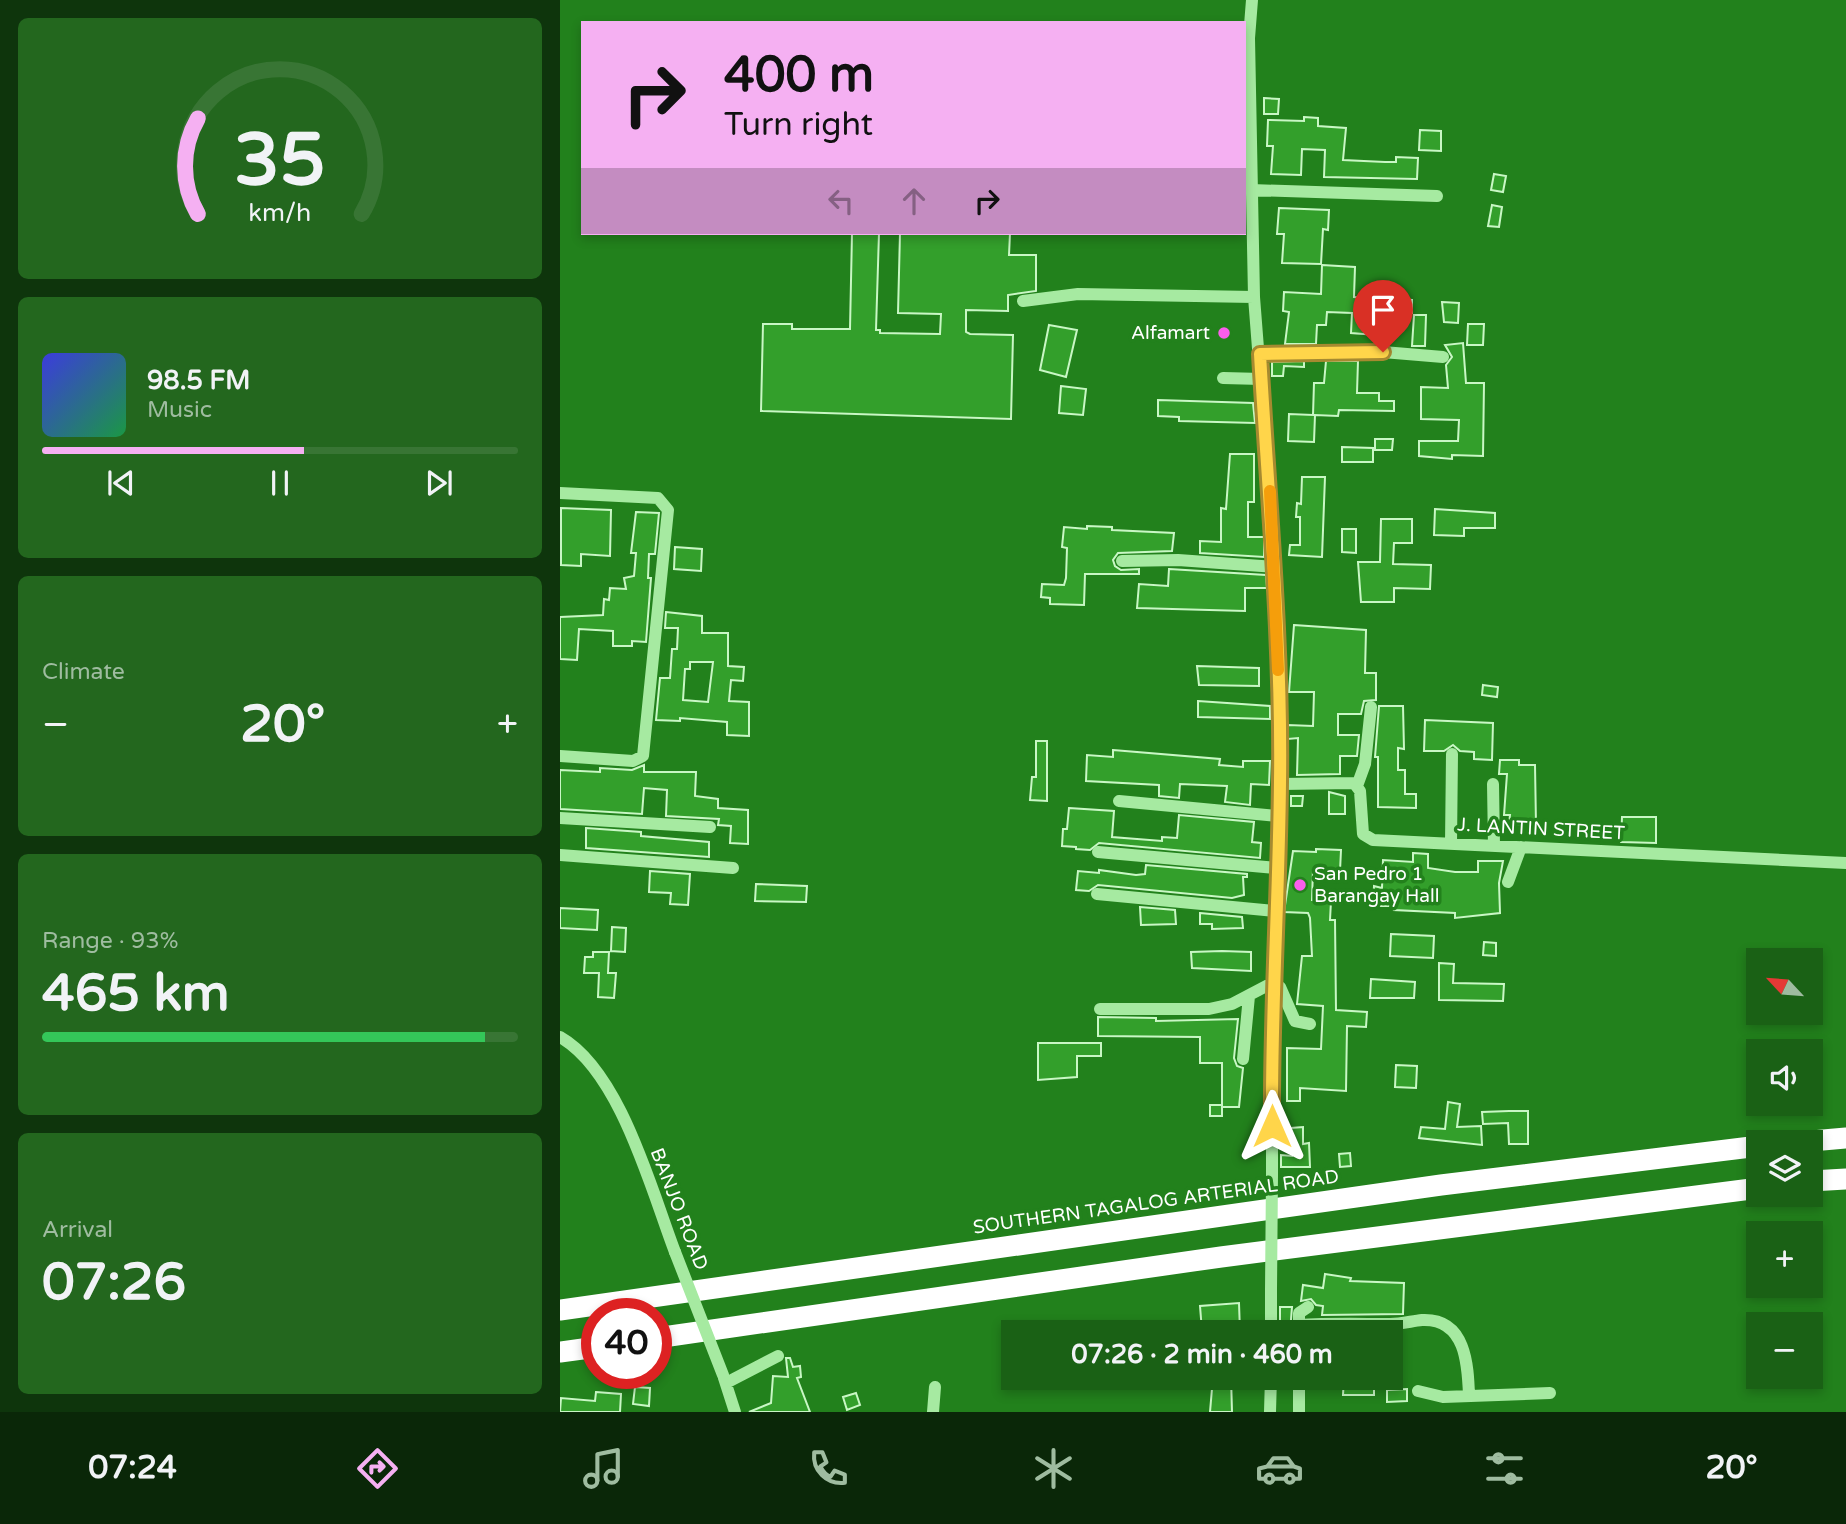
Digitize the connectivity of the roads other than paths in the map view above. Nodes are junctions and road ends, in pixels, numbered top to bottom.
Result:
1 (1252, 0) edge
2 (1247, 145) edge
3 (1251, 190) junction
4 (1437, 196) dead end
5 (1254, 297) junction
6 (1023, 301) dead end
7 (1260, 354) junction
8 (1443, 357) dead end
9 (1223, 378) dead end
10 (1262, 379) junction
11 (560, 493) edge
12 (1122, 561) dead end
13 (1275, 567) junction
14 (1371, 707) dead end
15 (1452, 754) dead end
16 (560, 755) edge
17 (1280, 784) junction
18 (1493, 784) dead end
19 (1357, 786) junction
20 (1119, 802) dead end
21 (1278, 816) junction
22 (560, 818) edge
23 (710, 827) dead end
24 (1451, 844) junction
25 (1494, 846) junction
26 (1521, 847) junction
27 (1098, 852) dead end
28 (560, 855) edge
29 (1846, 863) edge
30 (733, 868) dead end
31 (1276, 868) junction
32 (1508, 882) dead end
33 (1097, 894) dead end
34 (1275, 911) junction
35 (1272, 983) junction
36 (1249, 996) junction
37 (1100, 1009) dead end
38 (1310, 1024) dead end
39 (560, 1037) edge
40 (1243, 1059) dead end
41 (1846, 1138) edge
42 (1823, 1140) edge
43 (1746, 1148) edge
44 (1846, 1179) edge
45 (1823, 1180) edge
46 (1746, 1190) edge
47 (1308, 1307) dead end
48 (560, 1310) edge
49 (1271, 1320) edge
50 (1299, 1320) edge
51 (1403, 1323) edge
52 (672, 1336) edge
53 (581, 1349) edge
54 (560, 1352) edge
55 (778, 1356) dead end
56 (724, 1379) junction
57 (935, 1387) dead end
58 (1271, 1390) edge
59 (1299, 1390) edge
60 (1418, 1391) dead end
61 (1550, 1394) dead end
62 (1469, 1396) junction
63 (736, 1412) edge
64 (933, 1412) edge
65 (1270, 1412) edge
66 (1299, 1412) edge

1 - 2 street
2 - 3 street
3 - 4 street
3 - 5 street
5 - 6 street
5 - 7 street
7 - 8 street
7 - 10 street
9 - 10 street
10 - 13 street
11 - 16 street
12 - 13 street
13 - 17 street
14 - 19 street
15 - 24 street
17 - 19 street
17 - 21 street
18 - 25 street
19 - 24 street, J. LANTIN STREET
20 - 21 street
21 - 31 street
22 - 23 street
24 - 25 street, J. LANTIN STREET
25 - 26 street, J. LANTIN STREET
26 - 29 street, J. LANTIN STREET
26 - 32 street
27 - 31 street
28 - 30 street
31 - 34 street
33 - 34 street
34 - 35 street
35 - 36 street
35 - 38 street
35 - 49 street, bridge
36 - 37 street
36 - 40 street
39 - 56 street, BANJO ROAD, bridge
41 - 42 highway
43 - 48 highway, SOUTHERN TAGALOG ARTERIAL ROAD
44 - 45 highway
46 - 52 highway
47 - 50 street
51 - 62 street
53 - 54 highway
55 - 56 street
56 - 63 street, BANJO ROAD
57 - 64 street
58 - 65 street
59 - 66 street
60 - 62 street
61 - 62 street

